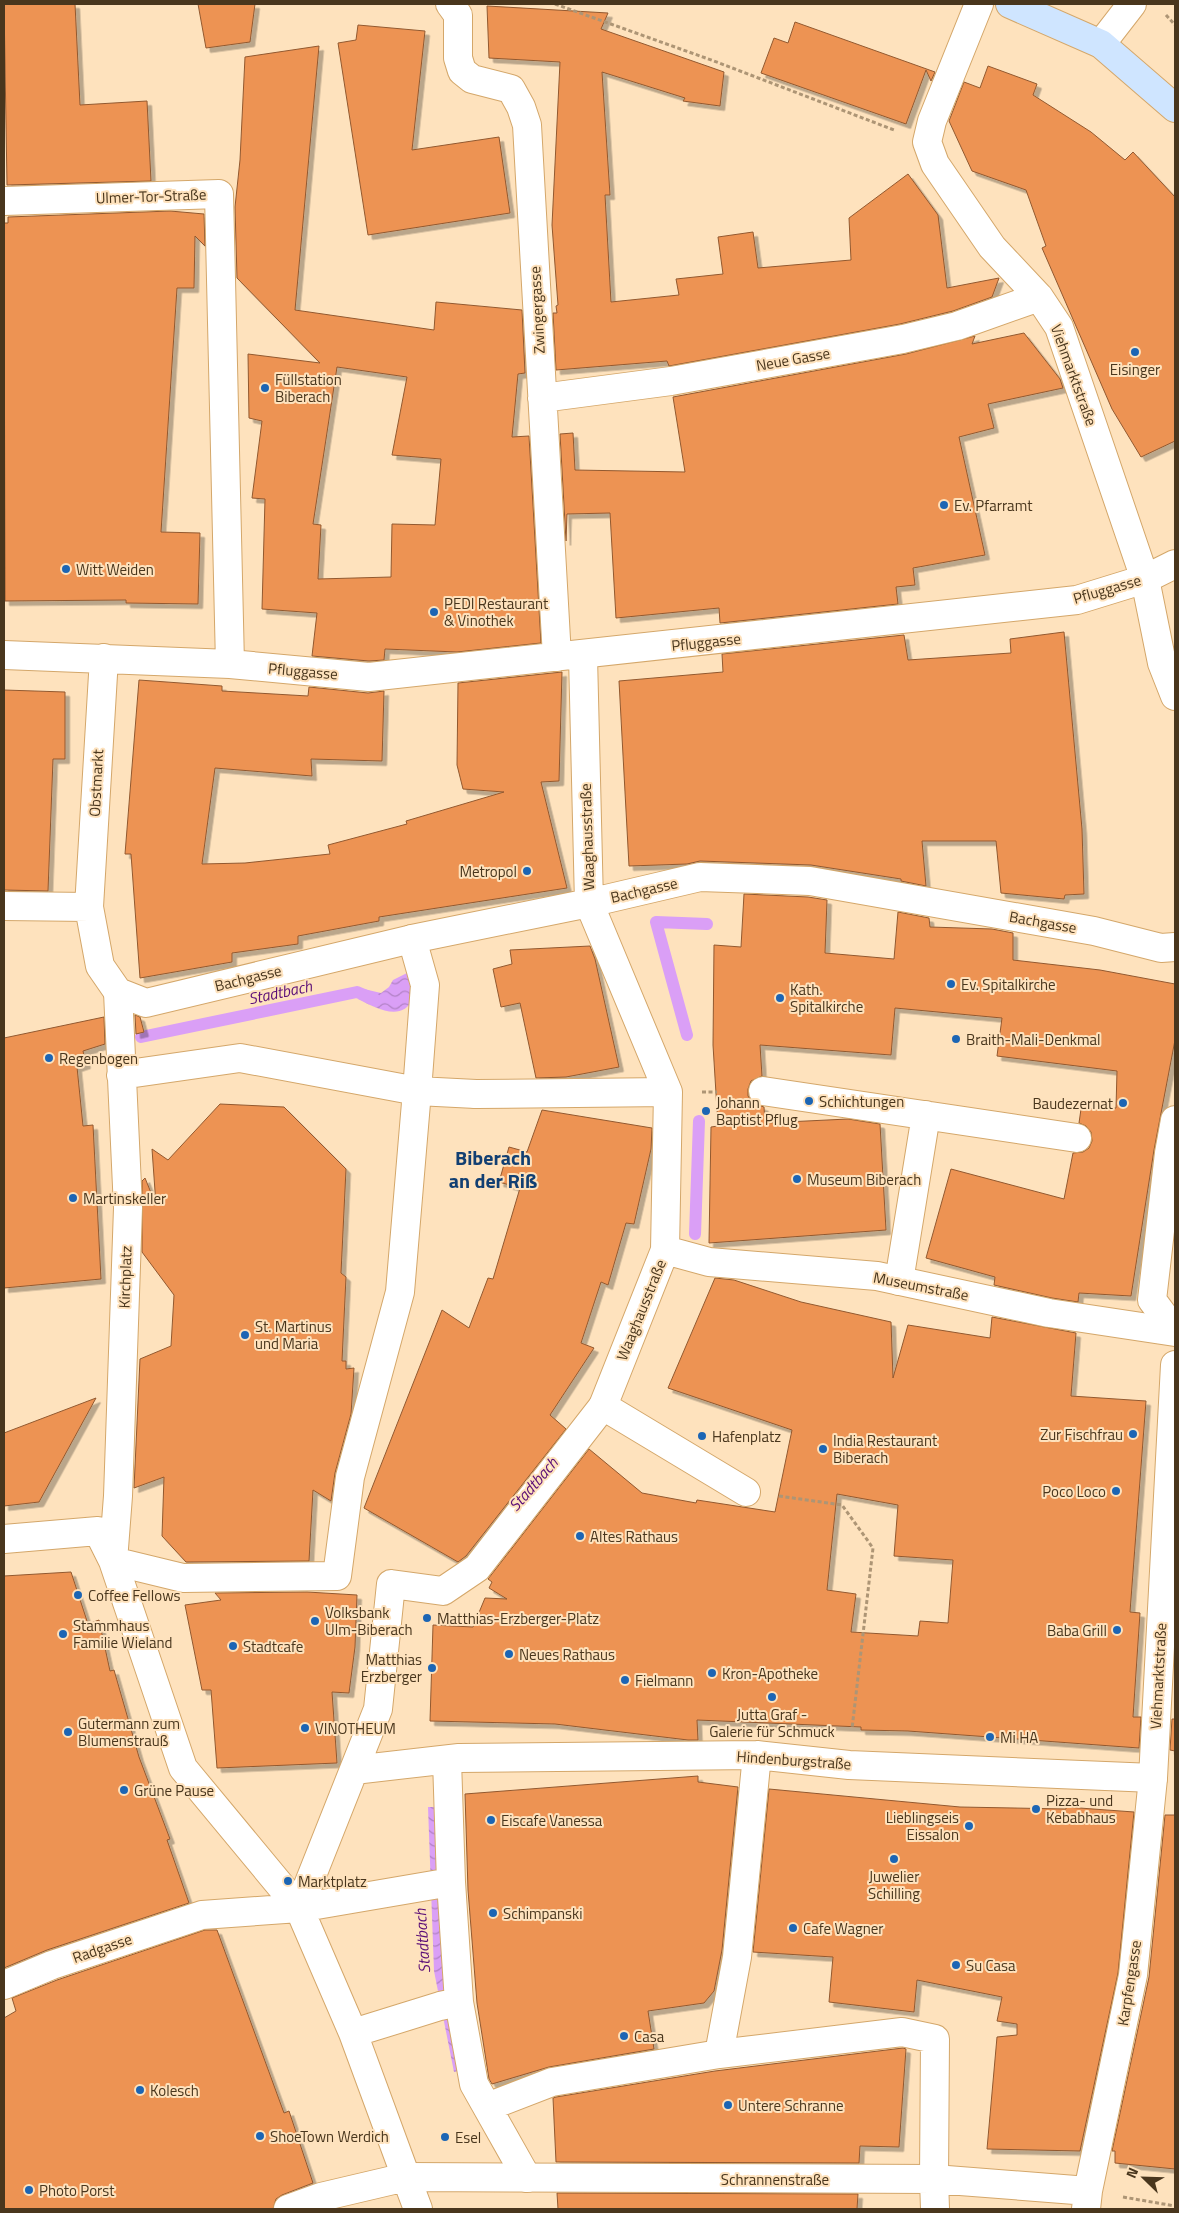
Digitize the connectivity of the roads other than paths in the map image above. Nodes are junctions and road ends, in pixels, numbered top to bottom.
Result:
1 (450, 4) edge
2 (979, 4) edge
3 (1010, 4) edge
4 (1132, 4) edge
5 (1101, 44) junction
6 (1175, 108) edge
7 (4, 201) edge
8 (1039, 297) junction
9 (542, 398) junction
10 (1175, 564) edge
11 (1145, 578) junction
12 (4, 655) edge
13 (570, 656) junction
14 (104, 658) junction
15 (230, 664) junction
16 (1175, 696) edge
17 (589, 903) junction
18 (4, 906) edge
19 (89, 907) junction
20 (412, 939) junction
21 (1175, 947) edge
22 (118, 992) junction
23 (121, 1075) junction
24 (417, 1091) junction
25 (763, 1091) dead end
26 (668, 1092) junction
27 (926, 1115) junction
28 (1175, 1120) edge
29 (1076, 1138) dead end
30 (1168, 1228) edge
31 (665, 1250) junction
32 (899, 1281) junction
33 (1175, 1332) edge
34 (1175, 1365) edge
35 (603, 1406) junction
36 (746, 1492) road end
37 (4, 1539) edge
38 (113, 1562) junction
39 (757, 1755) junction
40 (453, 1759) junction
41 (354, 1770) junction
42 (1152, 1778) edge
43 (440, 1883) junction
44 (300, 1908) junction
45 (4, 1984) edge
46 (450, 2004) junction
47 (354, 2033) junction
48 (720, 2054) junction
49 (487, 2106) junction
50 (406, 2177) junction
51 (527, 2178) junction
52 (934, 2179) junction
53 (1087, 2200) edge
54 (288, 2209) edge
55 (418, 2209) edge
56 (935, 2209) edge

1 - 9 street, Zwingergasse
2 - 8 street, Viehmarktstraße
3 - 5 main road
4 - 5 street
5 - 6 main road
7 - 15 street, Ulmer-Tor-Straße
8 - 9 street, Neue Gasse
8 - 11 street, Viehmarktstraße
9 - 13 street, Zwingergasse
10 - 11 street, Pfluggasse
11 - 13 street, Pfluggasse
11 - 16 street, Viehmarktstraße
12 - 14 street, Pfluggasse
13 - 15 street, Pfluggasse
13 - 17 street, Waaghausstraße
14 - 15 street, Pfluggasse
14 - 19 street, Obstmarkt
17 - 20 street, Bachgasse
17 - 21 street, Bachgasse
17 - 26 street, Waaghausstraße
18 - 19 street
19 - 22 street, Obstmarkt
20 - 22 street, Bachgasse
20 - 24 street
22 - 23 street, Kirchplatz
23 - 24 street
23 - 38 street, Kirchplatz
24 - 26 street
24 - 38 street
25 - 27 street
26 - 31 street, Waaghausstraße
27 - 29 street
27 - 32 street
28 - 30 street
30 - 33 street
31 - 32 street, Museumstraße
31 - 35 street, Waaghausstraße
32 - 33 street, Museumstraße
34 - 42 street, Viehmarktstraße
35 - 36 street
35 - 41 street, Waaghausstraße
37 - 38 street
38 - 44 street
39 - 40 street, Hindenburgstraße
39 - 42 street, Hindenburgstraße
39 - 48 street
40 - 41 street, Hindenburgstraße
40 - 43 street
41 - 44 street
42 - 53 street, Karpfengasse
43 - 44 street, Radgasse
43 - 46 street
44 - 45 street, Radgasse
44 - 47 street
46 - 47 street
46 - 49 street
47 - 50 street
48 - 49 street
48 - 52 street
49 - 51 street
50 - 51 street, Schrannenstraße
50 - 54 street
50 - 55 street
51 - 52 street, Schrannenstraße
52 - 53 street, Schrannenstraße
52 - 56 street

